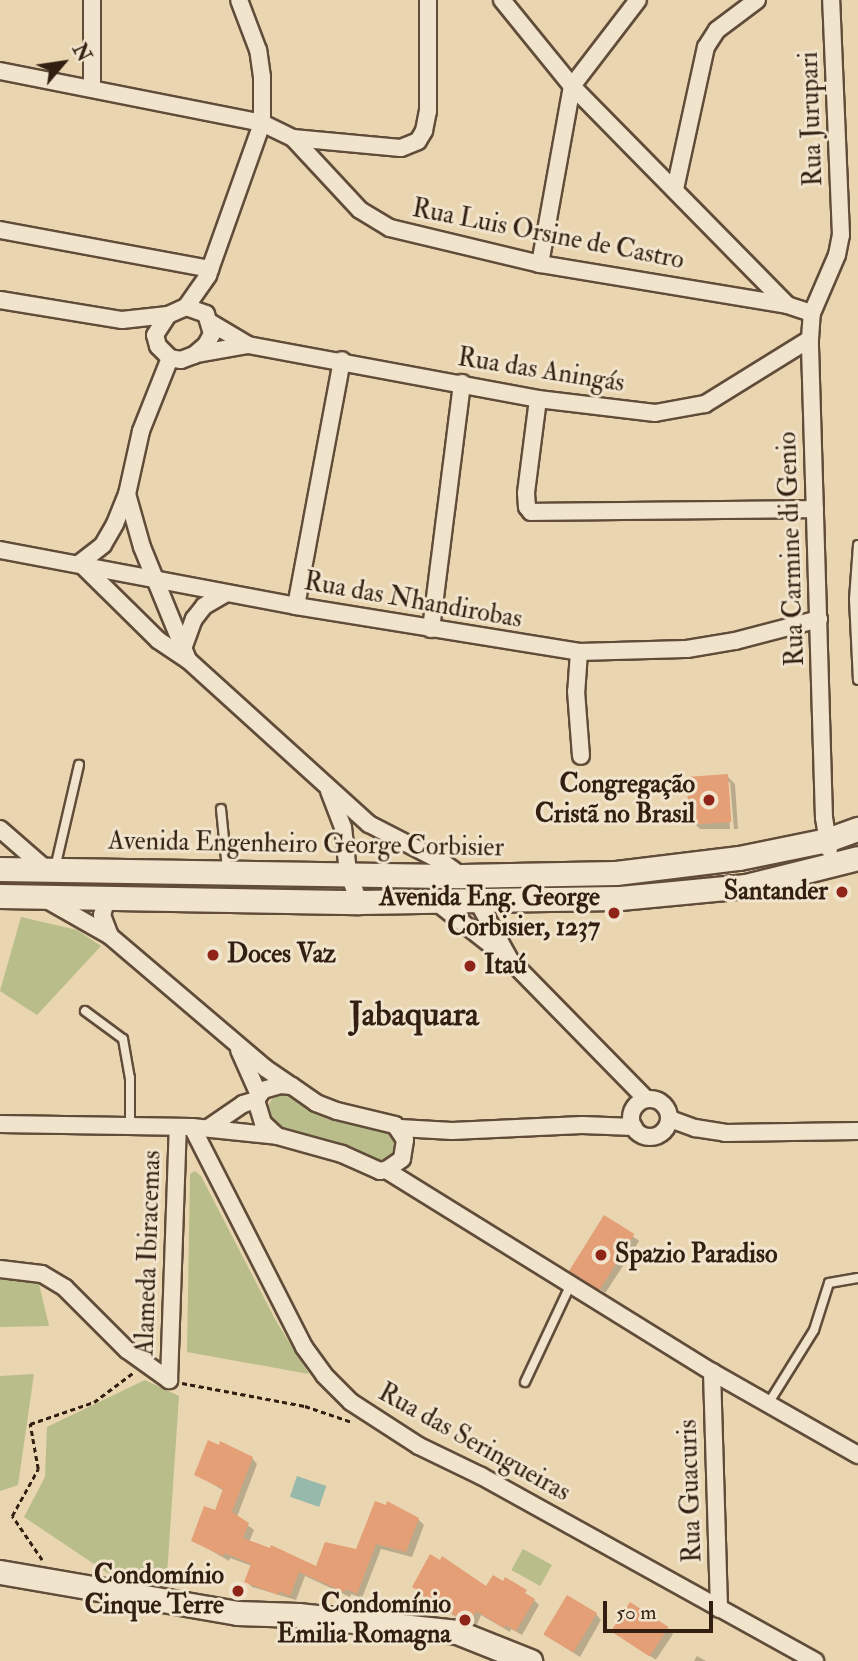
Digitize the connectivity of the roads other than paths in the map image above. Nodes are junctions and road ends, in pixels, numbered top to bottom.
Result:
1 (92, 0) edge
2 (239, 0) edge
3 (428, 0) edge
4 (502, 0) edge
5 (638, 0) edge
6 (758, 0) edge
7 (831, 0) edge
8 (0, 71) edge
9 (572, 86) junction
10 (92, 87) junction
11 (262, 123) junction
12 (293, 138) junction
13 (675, 189) junction
14 (0, 230) edge
15 (841, 235) junction
16 (858, 235) edge
17 (540, 264) junction
18 (209, 272) junction
19 (0, 300) edge
20 (787, 305) junction
21 (186, 307) junction
22 (812, 313) junction
23 (168, 315) junction
24 (208, 318) junction
25 (122, 320) junction
26 (810, 340) junction
27 (248, 345) junction
28 (158, 346) junction
29 (194, 355) junction
30 (170, 358) junction
31 (342, 360) junction
32 (462, 383) junction
33 (538, 399) junction
34 (127, 494) junction
35 (815, 509) junction
36 (858, 545) edge
37 (0, 550) edge
38 (80, 564) junction
39 (156, 580) junction
40 (225, 594) junction
41 (296, 606) junction
42 (819, 619) junction
43 (431, 629) junction
44 (579, 652) junction
45 (186, 653) junction
46 (858, 680) edge
47 (581, 756) dead end
48 (79, 765) dead end
49 (327, 786) junction
50 (221, 809) dead end
51 (369, 824) junction
52 (0, 829) edge
53 (858, 829) edge
54 (344, 834) junction
55 (827, 840) junction
56 (858, 858) edge
57 (832, 866) junction
58 (0, 869) edge
59 (51, 870) junction
60 (228, 872) junction
61 (348, 872) junction
62 (462, 876) junction
63 (0, 896) edge
64 (42, 897) junction
65 (107, 898) junction
66 (477, 900) junction
67 (435, 901) junction
68 (359, 902) junction
69 (110, 936) junction
70 (510, 960) junction
71 (85, 1011) dead end
72 (234, 1042) junction
73 (292, 1086) junction
74 (258, 1097) junction
75 (646, 1099) junction
76 (670, 1119) junction
77 (633, 1120) junction
78 (0, 1124) edge
79 (130, 1126) junction
80 (193, 1128) junction
81 (858, 1130) edge
82 (402, 1134) junction
83 (276, 1136) junction
84 (386, 1170) junction
85 (0, 1269) edge
86 (858, 1278) edge
87 (571, 1284) junction
88 (712, 1372) junction
89 (525, 1382) dead end
90 (768, 1404) junction
91 (858, 1455) edge
92 (0, 1572) edge
93 (719, 1609) junction
94 (441, 1633) junction
95 (498, 1661) edge
96 (528, 1661) edge
97 (815, 1661) edge

1 - 10 street
2 - 11 street
3 - 12 street
4 - 9 street
5 - 9 street
6 - 13 street
7 - 15 street, Rua Jurupari
8 - 10 street
9 - 13 street
9 - 17 street
10 - 11 street
11 - 12 street
11 - 18 street
12 - 17 street, Rua Luis Orsine de Castro
13 - 20 street
14 - 18 street
15 - 16 street
15 - 22 street, Rua Carmine di Genio
17 - 20 street, Rua Luis Orsine de Castro
18 - 21 street
18 - 24 street
19 - 25 street
20 - 22 street, Rua Luis Orsine de Castro
21 - 23 street
21 - 24 street
22 - 26 street, Rua Carmine di Genio
23 - 25 street
23 - 28 street
24 - 27 street, Rua das Aningás
24 - 29 street
25 - 28 street
26 - 33 street, Rua das Aningás
26 - 35 street, Rua Carmine di Genio
27 - 29 street, Rua das Aningás
27 - 31 street, Rua das Aningás
28 - 30 street
29 - 30 street
30 - 34 street
31 - 32 street, Rua das Aningás
31 - 41 street
32 - 33 street, Rua das Aningás
32 - 43 street
33 - 35 street
34 - 38 street
34 - 39 street
35 - 42 street, Rua Carmine di Genio
36 - 46 lane
37 - 38 street, Rua das Nhandirobas
38 - 39 street, Rua das Nhandirobas
38 - 45 street
39 - 40 street, Rua das Nhandirobas
39 - 45 street
40 - 41 street, Rua das Nhandirobas
40 - 45 street
41 - 43 street, Rua das Nhandirobas
42 - 44 street, Rua das Nhandirobas
42 - 55 street, Rua Carmine di Genio
43 - 44 street, Rua das Nhandirobas
44 - 47 street
45 - 49 street
48 - 59 lane
49 - 51 street
49 - 54 street
50 - 60 lane
51 - 54 street
51 - 62 street
52 - 59 street
53 - 55 main road, Avenida Engenheiro George Corbisier
54 - 61 street
55 - 57 street, Rua Carmine di Genio
55 - 62 main road, Avenida Engenheiro George Corbisier
56 - 57 main road, Avenida Engenheiro George Corbisier
57 - 66 main road, Avenida Engenheiro George Corbisier
58 - 59 main road, Avenida Engenheiro George Corbisier
59 - 60 main road, Avenida Engenheiro George Corbisier
60 - 61 main road, Avenida Engenheiro George Corbisier
61 - 62 main road, Avenida Engenheiro George Corbisier
61 - 68 street
62 - 66 street
63 - 64 main road, Avenida Engenheiro George Corbisier
64 - 65 main road, Avenida Engenheiro George Corbisier
64 - 69 street
65 - 68 main road, Avenida Engenheiro George Corbisier
65 - 69 street
66 - 67 main road, Avenida Engenheiro George Corbisier
66 - 70 street
67 - 68 main road, Avenida Engenheiro George Corbisier
67 - 70 street
69 - 72 street
70 - 75 street
71 - 79 lane
72 - 73 street
72 - 74 street
73 - 74 street
73 - 82 street
74 - 80 street
74 - 83 street
75 - 76 street
75 - 77 street
76 - 77 street
76 - 81 street
77 - 82 street
78 - 79 street
79 - 80 street
80 - 83 street
80 - 85 street, Alameda Ibiracemas
80 - 93 street, Rua das Seringueiras
82 - 84 street
83 - 84 street
84 - 87 street
86 - 90 lane
87 - 88 street
87 - 89 lane
88 - 90 street
88 - 93 street, Rua Guacuris
90 - 91 street
92 - 94 main road
93 - 97 street, Rua das Seringueiras
94 - 95 main road
94 - 96 main road

